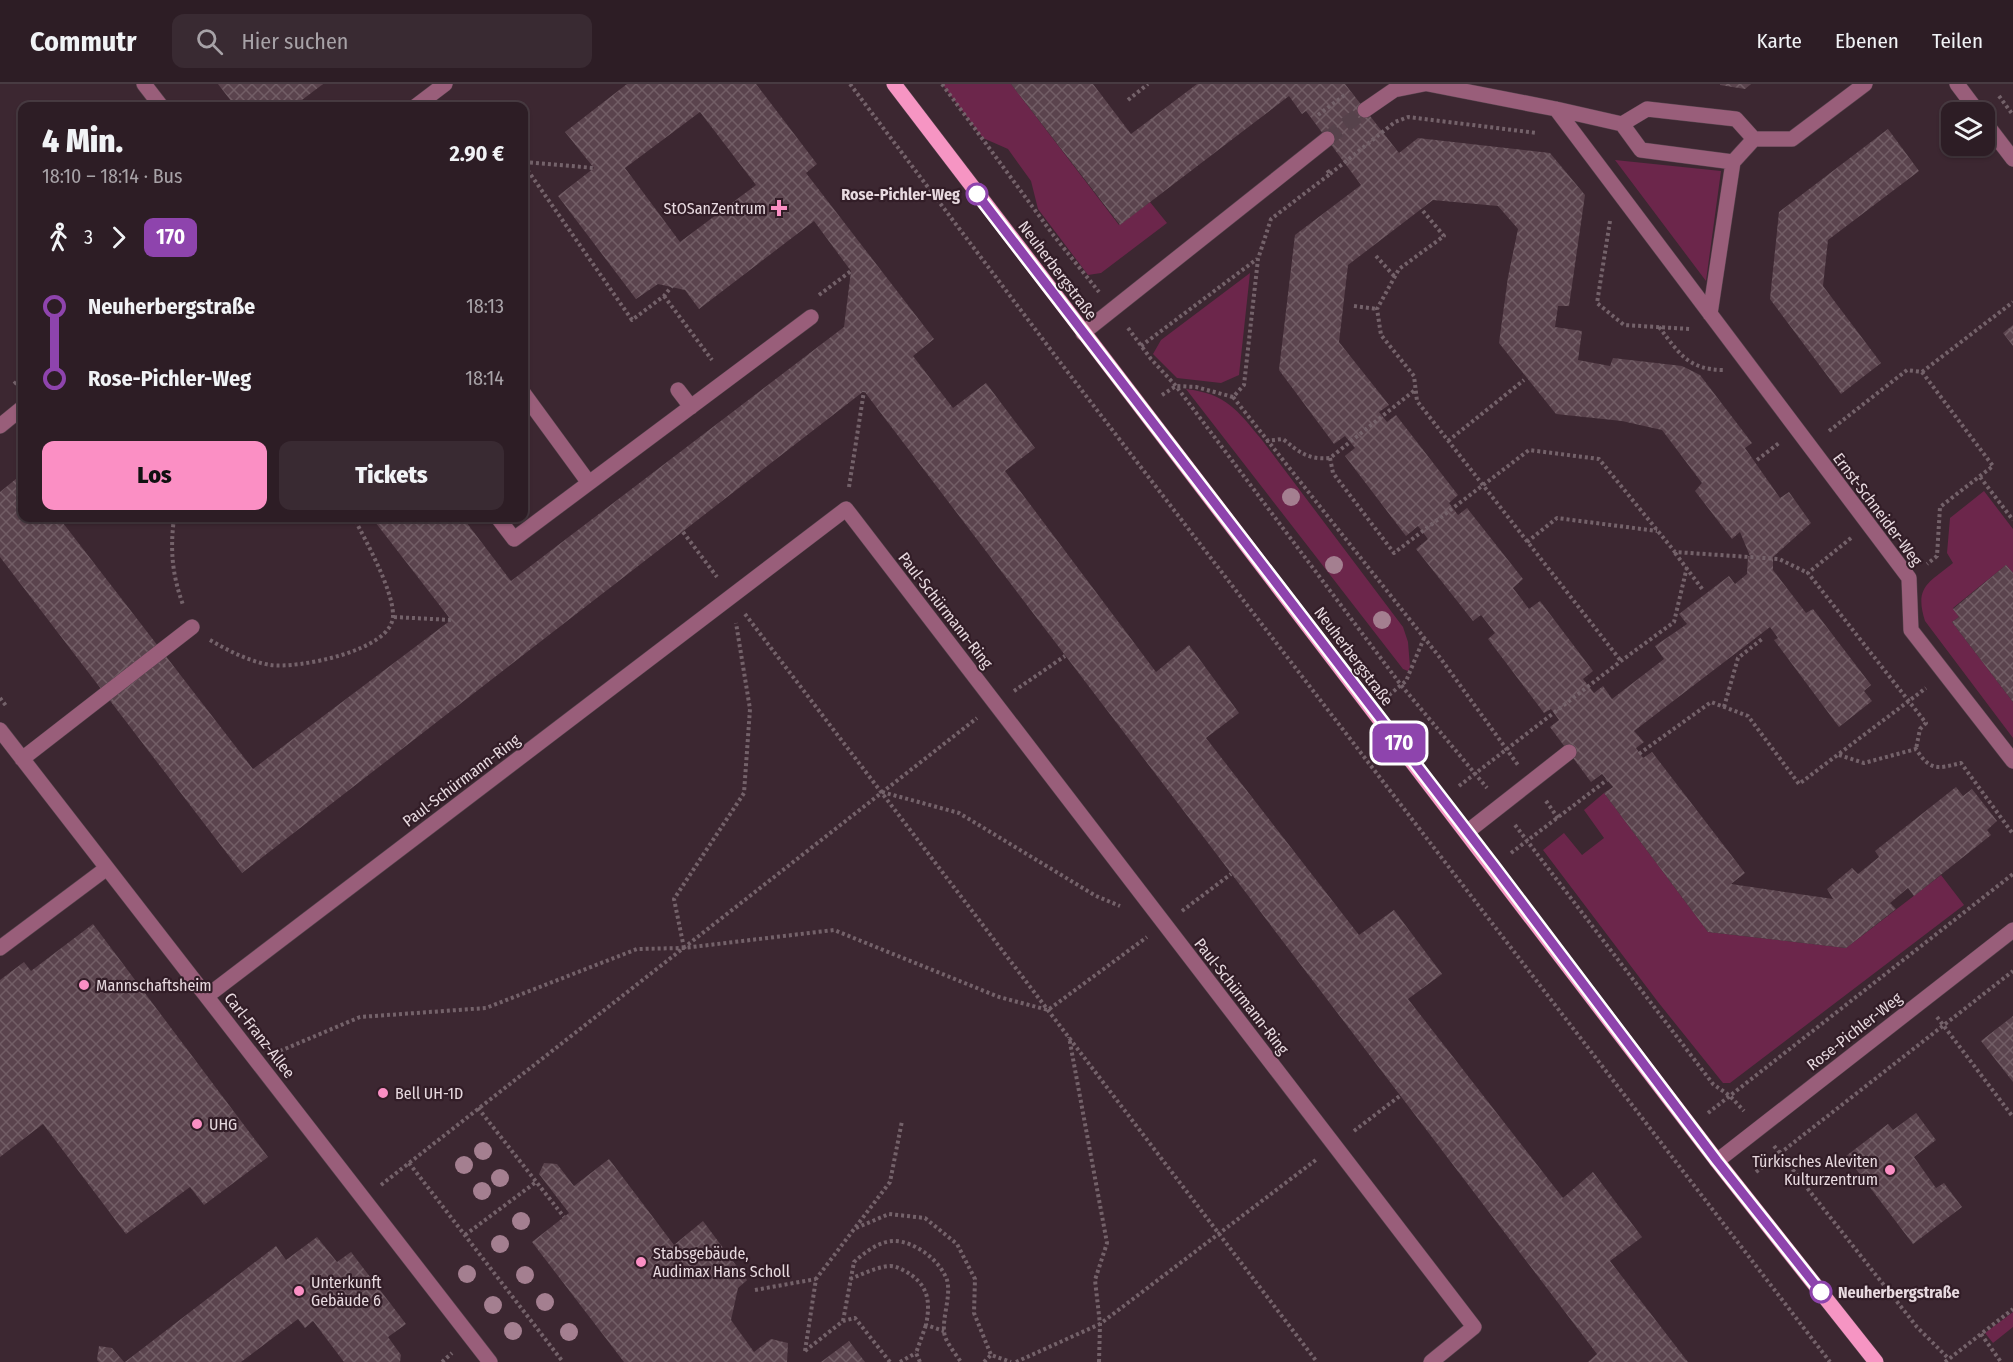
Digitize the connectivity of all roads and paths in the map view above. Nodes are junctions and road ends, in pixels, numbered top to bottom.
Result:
1 (144, 84) edge
2 (445, 84) edge
3 (849, 84) edge
4 (894, 84) edge
5 (942, 84) edge
6 (1148, 84) edge
7 (1426, 84) edge
8 (1865, 84) edge
9 (1957, 84) edge
10 (1350, 91) dead end
11 (1128, 100) dead end
12 (158, 102) edge
13 (421, 102) edge
14 (1970, 102) edge
15 (1556, 109) junction
16 (1365, 110) tunnel mouth
17 (1314, 118) dead end
18 (1622, 124) junction
19 (1995, 135) edge
20 (1578, 138) junction
21 (1327, 139) tunnel mouth
22 (1754, 139) junction
23 (1313, 150) junction
24 (2013, 159) edge
25 (1733, 162) junction
26 (528, 164) edge
27 (594, 168) dead end
28 (528, 170) edge
29 (1329, 174) junction
30 (1615, 188) junction
31 (1423, 212) dead end
32 (1376, 256) dead end
33 (1258, 259) junction
34 (851, 271) dead end
35 (1395, 277) junction
36 (672, 286) dead end
37 (664, 296) junction
38 (813, 300) dead end
39 (2013, 302) edge
40 (1354, 306) dead end
41 (1113, 309) junction
42 (1377, 309) junction
43 (1710, 315) junction
44 (812, 317) dead end
45 (1659, 327) junction
46 (1722, 330) junction
47 (1083, 333) junction
48 (1141, 346) junction
49 (1744, 360) junction
50 (714, 362) dead end
51 (1922, 372) junction
52 (1524, 380) dead end
53 (1176, 386) junction
54 (678, 390) dead end
55 (1415, 390) junction
56 (864, 391) dead end
57 (1233, 397) junction
58 (528, 399) edge
59 (691, 407) junction
60 (1141, 407) junction
61 (18, 411) edge
62 (0, 426) edge
63 (1266, 441) junction
64 (1448, 441) junction
65 (1809, 447) junction
66 (1330, 458) junction
67 (1980, 477) junction
68 (589, 483) junction
69 (846, 509) junction
70 (2013, 520) edge
71 (173, 522) edge
72 (356, 522) edge
73 (501, 522) edge
74 (1868, 524) junction
75 (1657, 531) junction
76 (682, 532) dead end
77 (1527, 542) junction
78 (1675, 552) junction
79 (1687, 567) junction
80 (1808, 573) junction
81 (1909, 578) junction
82 (1703, 590) dead end
83 (731, 596) junction
84 (394, 617) junction
85 (451, 620) dead end
86 (192, 627) junction
87 (1425, 638) junction
88 (1762, 639) dead end
89 (1065, 656) dead end
90 (1621, 661) junction
91 (1945, 674) junction
92 (1401, 685) junction
93 (1909, 701) junction
94 (996, 704) junction
95 (1724, 707) junction
96 (1373, 709) junction
97 (0, 730) edge
98 (1916, 749) junction
99 (1506, 750) junction
100 (1569, 752) dead end
101 (1640, 754) dead end
102 (1838, 755) junction
103 (22, 759) junction
104 (2013, 761) edge
105 (1476, 773) junction
106 (1607, 780) dead end
107 (1532, 782) junction
108 (882, 792) junction
109 (1442, 799) junction
110 (1501, 806) junction
111 (1558, 818) junction
112 (1467, 832) junction
113 (2013, 834) edge
114 (1528, 840) junction
115 (1494, 866) junction
116 (107, 868) junction
117 (1231, 874) dead end
118 (2013, 874) edge
119 (1125, 908) dead end
120 (1165, 924) junction
121 (2013, 930) edge
122 (0, 948) edge
123 (684, 948) junction
124 (2013, 971) edge
125 (207, 996) junction
126 (1923, 999) junction
127 (1048, 1010) junction
128 (1944, 1026) junction
129 (1068, 1037) junction
130 (257, 1061) junction
131 (1401, 1095) dead end
132 (1730, 1096) junction
133 (478, 1108) junction
134 (2013, 1117) edge
135 (902, 1121) dead end
136 (1690, 1126) junction
137 (1759, 1128) junction
138 (1335, 1146) junction
139 (1780, 1154) junction
140 (1717, 1161) junction
141 (409, 1163) junction
142 (536, 1182) junction
143 (1737, 1187) junction
144 (363, 1199) junction
145 (564, 1217) dead end
146 (856, 1229) junction
147 (1219, 1234) junction
148 (465, 1235) junction
149 (816, 1278) junction
150 (849, 1279) junction
151 (755, 1290) dead end
152 (2013, 1309) edge
153 (843, 1321) junction
154 (1100, 1324) junction
155 (926, 1325) junction
156 (944, 1331) junction
157 (1980, 1334) junction
158 (916, 1353) junction
159 (992, 1355) junction
160 (1947, 1360) edge
161 (490, 1362) edge
162 (563, 1362) edge
163 (890, 1362) edge
164 (900, 1362) edge
165 (920, 1362) edge
166 (961, 1362) edge
167 (984, 1362) edge
168 (1011, 1362) edge
169 (1016, 1362) edge
170 (1099, 1362) edge
171 (1317, 1362) edge
172 (1431, 1362) edge
173 (1830, 1362) edge
174 (1876, 1362) edge
175 (2001, 1362) edge

1 - 12 street
2 - 13 street
3 - 173 path
4 - 47 main road, Neuherbergstraße
5 - 41 path
6 - 11 path
7 - 15 street
7 - 16 street
8 - 22 street
9 - 14 street
10 - 17 path
15 - 18 street
15 - 20 street, Ernst-Schneider-Weg
18 - 22 street
18 - 25 street
19 - 24 street
20 - 29 path
20 - 30 street, Ernst-Schneider-Weg
21 - 23 street
22 - 25 street
23 - 29 path
23 - 41 street
25 - 43 street
26 - 27 path
28 - 37 path
29 - 33 path
30 - 43 street, Ernst-Schneider-Weg
30 - 45 path
31 - 35 path
32 - 35 path
33 - 48 path
33 - 57 path
34 - 38 path
35 - 42 path
36 - 37 path
37 - 50 path
39 - 51 path
40 - 42 path
41 - 47 street
41 - 48 path
42 - 55 path
43 - 46 street, Ernst-Schneider-Weg
44 - 59 street
45 - 46 path
45 - 49 path
46 - 49 street, Ernst-Schneider-Weg
47 - 60 main road, Neuherbergstraße
48 - 53 path
49 - 65 street, Ernst-Schneider-Weg
51 - 65 path
51 - 67 path
52 - 64 path
53 - 57 path
53 - 60 path
53 - 92 path
54 - 59 street
55 - 64 path
55 - 66 path
56 - 69 path
57 - 63 path
58 - 68 street
59 - 68 street
60 - 96 main road, Neuherbergstraße
61 - 62 street
63 - 66 path
63 - 87 path
64 - 77 path
65 - 74 street, Ernst-Schneider-Weg
66 - 75 path
67 - 70 path
67 - 81 path
68 - 73 street
69 - 83 street, Paul-Schürmann-Ring
69 - 94 street, Paul-Schürmann-Ring
71 - 86 path
72 - 84 path
74 - 80 path
74 - 81 street, Ernst-Schneider-Weg
75 - 77 path
75 - 78 path
76 - 83 path
77 - 90 path
78 - 79 path
78 - 80 path
79 - 82 path
79 - 90 path
80 - 93 path
81 - 91 street, Ernst-Schneider-Weg
83 - 108 path
83 - 123 path
83 - 125 street, Paul-Schürmann-Ring
84 - 85 path
84 - 86 path
86 - 103 street
87 - 92 path
87 - 99 path
88 - 95 path
89 - 94 path
90 - 99 path
91 - 93 path
91 - 104 street, Ernst-Schneider-Weg
92 - 96 path
92 - 105 path
93 - 98 path
93 - 102 path
94 - 108 path
94 - 120 street, Paul-Schürmann-Ring
95 - 101 path
95 - 102 path
96 - 109 main road, Neuherbergstraße
97 - 103 street, Carl-Franz-Allee
98 - 102 path
98 - 113 path
99 - 105 path
99 - 107 path
100 - 107 street
103 - 116 street, Carl-Franz-Allee
105 - 109 path
105 - 110 path
106 - 111 path
107 - 110 street
107 - 111 path
108 - 119 path
108 - 123 path
108 - 127 path
109 - 112 main road, Neuherbergstraße
110 - 112 street
110 - 114 path
111 - 114 path
112 - 115 main road, Neuherbergstraße
114 - 115 path
114 - 132 path
115 - 136 main road, Neuherbergstraße
116 - 122 street
116 - 125 street, Carl-Franz-Allee
117 - 120 path
118 - 132 path
120 - 127 path
120 - 138 street, Paul-Schürmann-Ring
121 - 126 street, Rose-Pichler-Weg
123 - 127 path
123 - 130 path
123 - 133 path
124 - 128 path
125 - 130 street, Carl-Franz-Allee
126 - 128 path
126 - 137 street, Rose-Pichler-Weg
127 - 129 path
128 - 134 path
128 - 139 path
129 - 147 path
129 - 154 path
130 - 144 street, Carl-Franz-Allee
131 - 138 path
132 - 136 path
132 - 137 path
133 - 141 path
133 - 142 path
135 - 146 path
136 - 140 main road, Neuherbergstraße
137 - 139 path
137 - 140 street, Rose-Pichler-Weg
138 - 147 path
138 - 172 street, Paul-Schürmann-Ring
139 - 143 path
139 - 160 path
140 - 143 main road, Neuherbergstraße
141 - 144 path
141 - 148 path
142 - 145 path
142 - 148 path
143 - 174 main road, Neuherbergstraße
144 - 161 street, Carl-Franz-Allee
146 - 149 path
146 - 159 path
147 - 154 path
147 - 171 path
148 - 162 path
149 - 151 path
149 - 153 path
150 - 153 path
150 - 155 path
150 - 156 path
152 - 157 path
153 - 163 path
154 - 169 path
154 - 170 path
155 - 156 path
155 - 158 path
156 - 166 path
157 - 160 path
157 - 175 path
158 - 164 path
158 - 165 path
159 - 167 path
159 - 168 path

